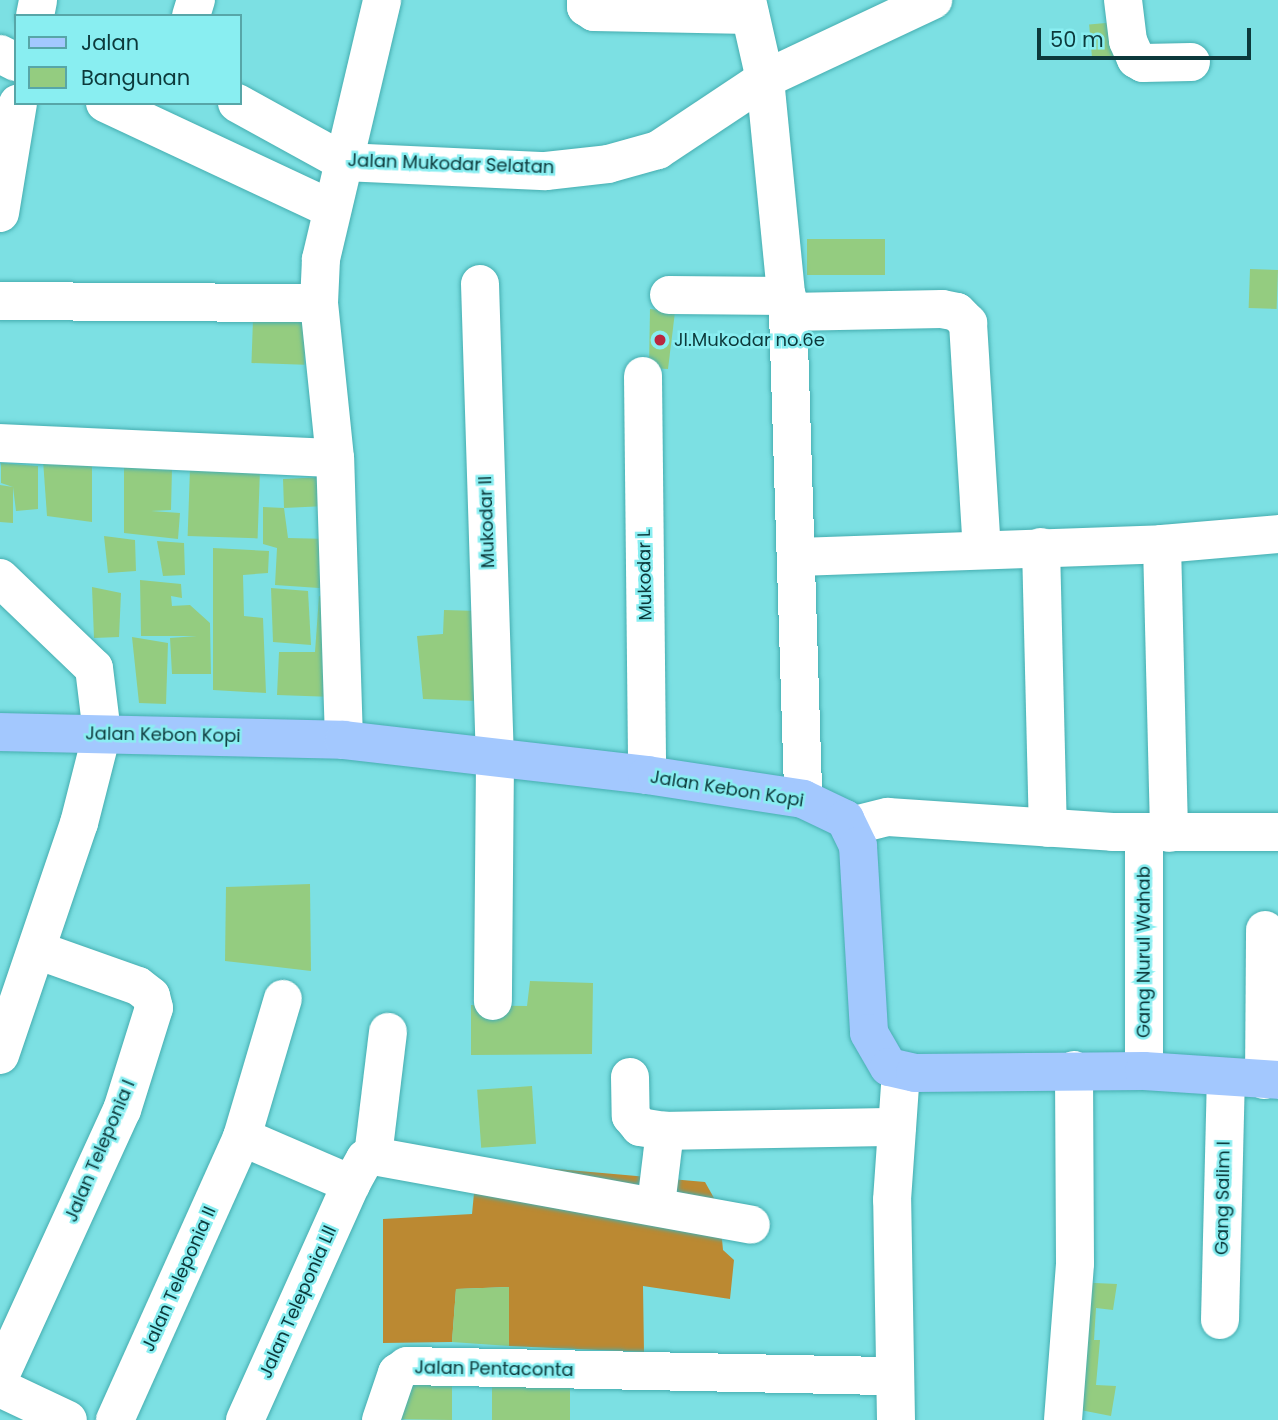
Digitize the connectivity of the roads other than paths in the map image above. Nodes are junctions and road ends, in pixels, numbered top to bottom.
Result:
1 (382, 0) edge
2 (586, 0) edge
3 (933, 0) edge
4 (1122, 0) edge
5 (748, 8) edge
6 (1191, 62) dead end
7 (765, 79) junction
8 (18, 105) edge
9 (113, 105) edge
10 (241, 105) edge
11 (173, 118) edge
12 (344, 162) junction
13 (331, 209) junction
14 (0, 213) edge
15 (480, 284) dead end
16 (669, 295) dead end
17 (0, 301) edge
18 (319, 303) junction
19 (788, 304) junction
20 (643, 376) dead end
21 (0, 443) edge
22 (334, 458) junction
23 (1278, 534) edge
24 (1162, 544) junction
25 (1041, 547) junction
26 (982, 550) junction
27 (799, 557) junction
28 (0, 578) edge
29 (0, 732) edge
30 (102, 733) junction
31 (344, 740) junction
32 (495, 760) junction
33 (647, 775) junction
34 (803, 799) junction
35 (850, 826) junction
36 (1048, 828) junction
37 (1278, 832) edge
38 (1157, 833) junction
39 (1265, 930) dead end
40 (37, 950) junction
41 (283, 999) dead end
42 (493, 1001) dead end
43 (388, 1032) dead end
44 (0, 1055) edge
45 (1074, 1070) junction
46 (901, 1071) junction
47 (1144, 1071) junction
48 (630, 1077) dead end
49 (1226, 1077) junction
50 (1271, 1080) edge
51 (897, 1126) junction
52 (664, 1131) junction
53 (242, 1137) junction
54 (362, 1170) junction
55 (656, 1205) junction
56 (751, 1225) dead end
57 (1220, 1320) dead end
58 (0, 1376) edge
59 (894, 1376) junction
60 (0, 1388) edge
61 (68, 1420) edge
62 (115, 1420) edge
63 (245, 1420) edge
64 (381, 1420) edge
65 (896, 1420) edge
66 (1063, 1420) edge

1 - 12 street
2 - 5 street
3 - 7 street, Jalan Mukodar Selatan
4 - 6 street
5 - 7 street
7 - 12 street, Jalan Mukodar Selatan
7 - 19 street
8 - 14 street
9 - 11 street
10 - 12 street, Jalan Mukodar Selatan
11 - 13 street
12 - 13 street
13 - 18 street
15 - 32 street, Mukodar II
16 - 19 street
17 - 18 street
18 - 22 street
19 - 26 street
19 - 27 street
20 - 33 street, Mukodar L
21 - 22 street
22 - 31 street
23 - 24 street
24 - 25 street
24 - 38 street, Gang Nurul Wahab
25 - 26 street
25 - 36 street
26 - 27 street
27 - 34 street
28 - 30 street
29 - 30 main road, Jalan Kebon Kopi
30 - 31 main road, Jalan Kebon Kopi
30 - 40 street
31 - 32 main road, Jalan Kebon Kopi
32 - 33 main road, Jalan Kebon Kopi
32 - 42 street, Mukodar II
33 - 34 main road, Jalan Kebon Kopi
34 - 35 main road, Jalan Kebon Kopi
35 - 36 street
35 - 46 main road
36 - 38 street
37 - 38 street
38 - 47 street, Gang Nurul Wahab
39 - 50 street
40 - 44 street
40 - 58 street, Jalan Teleponia I
41 - 53 street, Jalan Teleponia II
43 - 54 street, Jalan Teleponia Lll
45 - 46 main road
45 - 47 main road
45 - 66 street
46 - 51 street
47 - 49 main road
48 - 52 street
49 - 50 main road
49 - 57 street, Gang Salim I
51 - 52 street
51 - 59 street
52 - 55 street
53 - 54 street
53 - 62 street, Jalan Teleponia II
54 - 55 street
54 - 63 street, Jalan Teleponia Lll
55 - 56 street
59 - 64 street, Jalan Pentaconta
59 - 65 street
60 - 61 street

